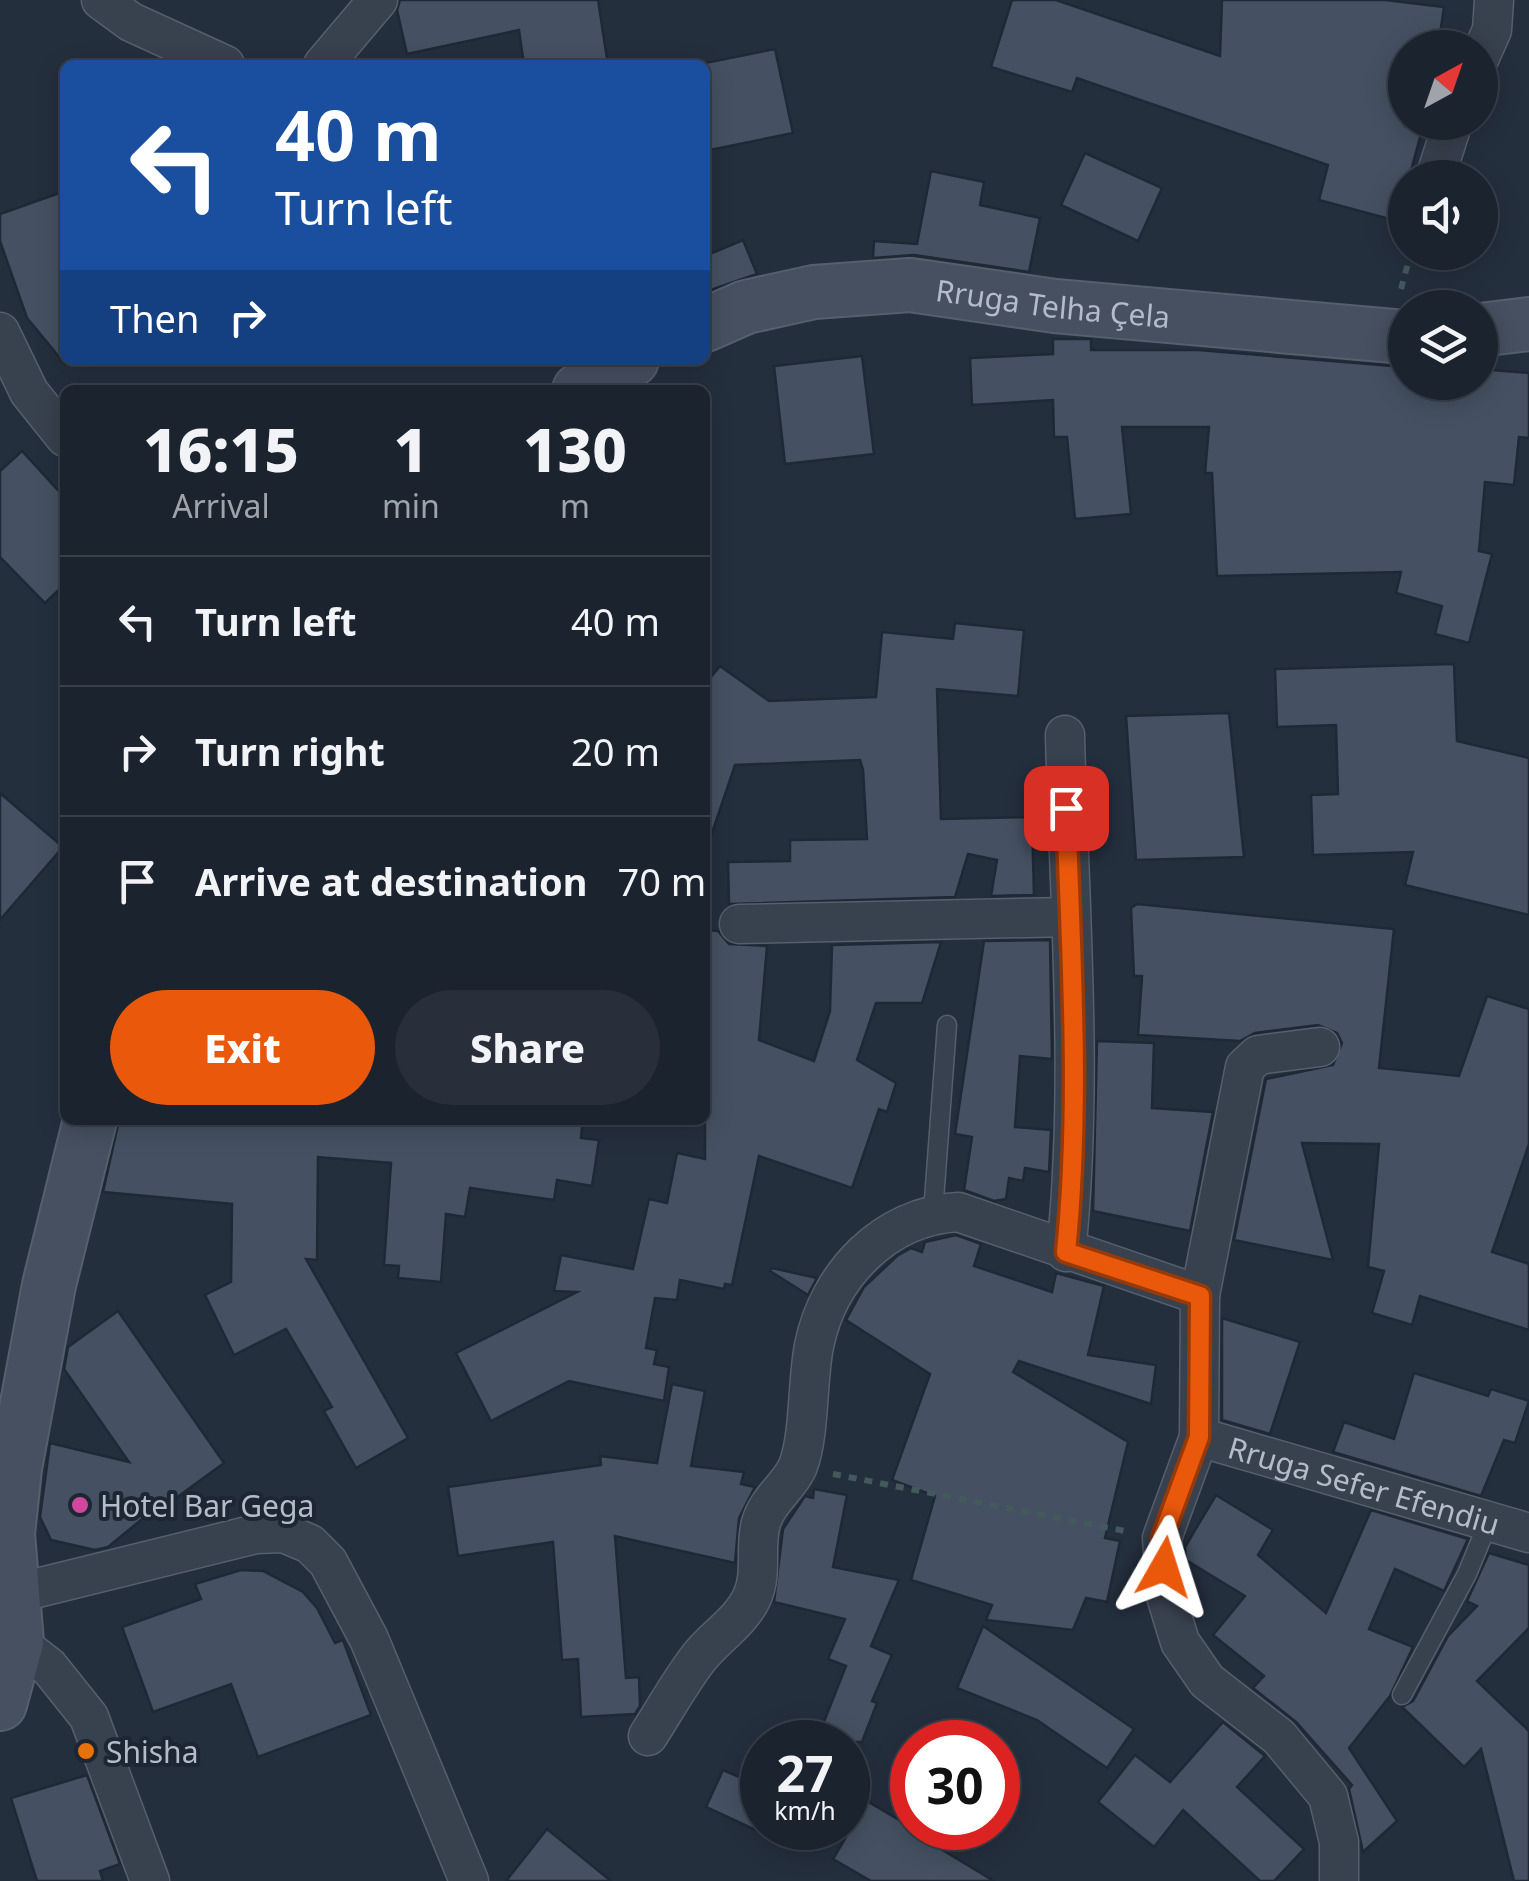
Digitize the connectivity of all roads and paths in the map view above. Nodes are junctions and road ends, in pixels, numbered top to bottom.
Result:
1 (101, 0) edge
2 (378, 0) edge
3 (1494, 0) edge
4 (1492, 30) edge
5 (214, 60) edge
6 (327, 60) edge
7 (710, 323) edge
8 (1529, 324) edge
9 (1498, 328) edge
10 (0, 332) edge
11 (1388, 335) edge
12 (623, 365) edge
13 (588, 385) edge
14 (60, 431) edge
15 (1064, 734) dead end
16 (1070, 917) junction
17 (738, 924) dead end
18 (947, 1025) dead end
19 (1320, 1047) dead end
20 (89, 1125) edge
21 (933, 1213) junction
22 (1066, 1252) junction
23 (1200, 1296) junction
24 (1199, 1437) junction
25 (797, 1468) junction
26 (1488, 1523) junction
27 (4, 1531) edge
28 (1529, 1533) edge
29 (1162, 1538) junction
30 (15, 1618) junction
31 (1402, 1695) dead end
32 (0, 1704) edge
33 (648, 1736) dead end
34 (150, 1881) edge
35 (470, 1881) edge
36 (1339, 1881) edge

1 - 5 street
2 - 6 street
3 - 4 street
7 - 11 street, Rruga Telha Çela
8 - 9 street
10 - 14 street
12 - 13 street
15 - 16 street
16 - 17 street
16 - 22 street
18 - 21 lane
19 - 23 street
20 - 27 street
21 - 22 street
21 - 25 street
22 - 23 street
23 - 24 street
24 - 26 street, Rruga Sefer Efendiu
24 - 29 street
25 - 29 path
25 - 33 street
26 - 28 street, Rruga Sefer Efendiu
26 - 31 lane
27 - 30 street
29 - 36 street
30 - 32 street
30 - 34 street
30 - 35 street

